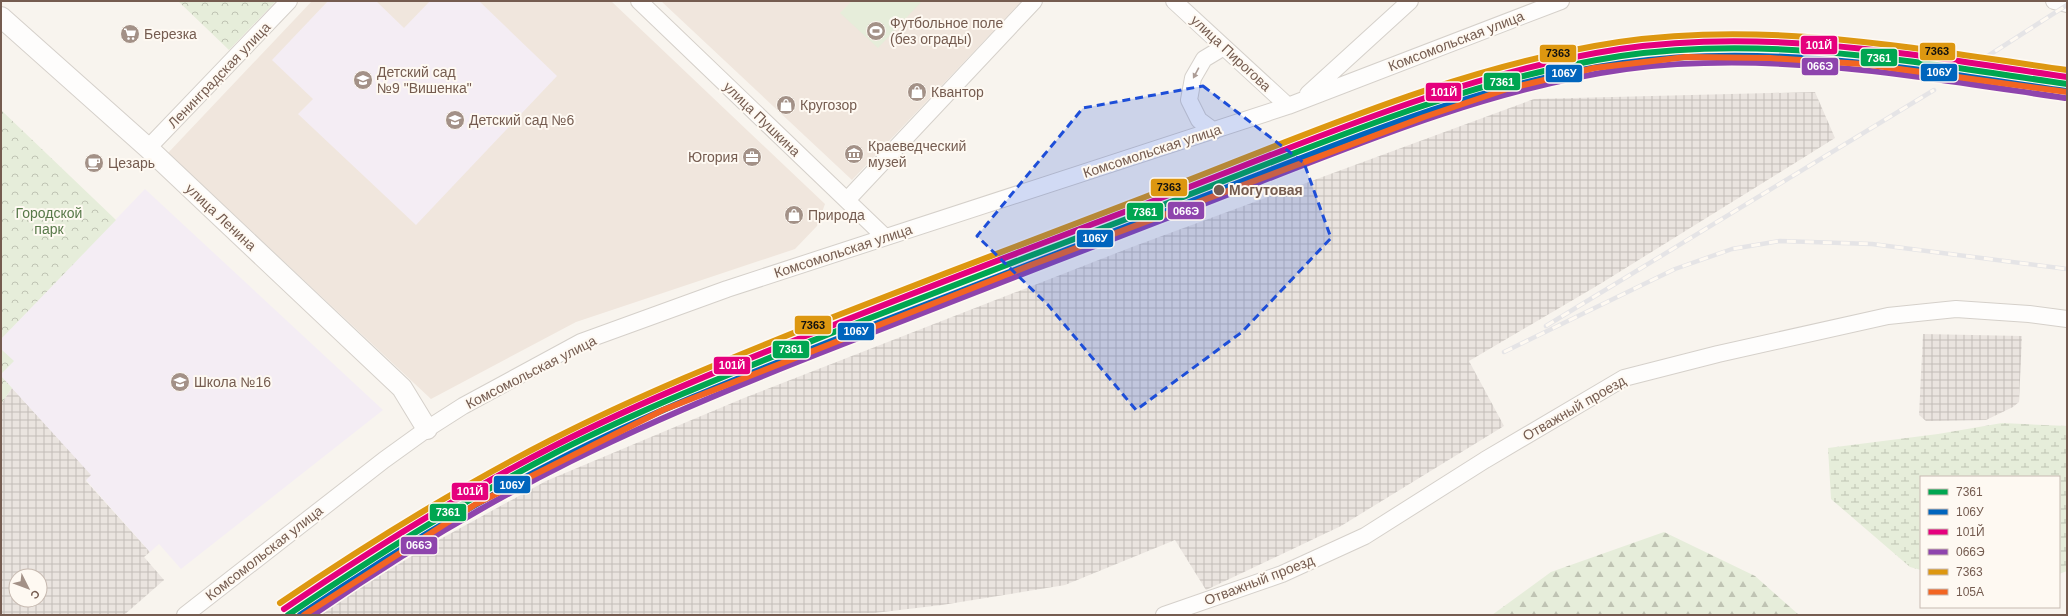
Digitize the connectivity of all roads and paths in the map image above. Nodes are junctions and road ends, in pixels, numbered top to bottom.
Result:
1 (289, 1) edge
2 (639, 1) edge
3 (1034, 1) edge
4 (1174, 1) edge
5 (1410, 1) edge
6 (1561, 1) edge
7 (2054, 1) edge
8 (2067, 4) edge
9 (1, 17) edge
10 (1224, 47) junction
11 (1295, 103) junction
12 (1214, 131) junction
13 (148, 148) junction
14 (846, 200) junction
15 (885, 237) junction
16 (2067, 319) edge
17 (427, 429) junction
18 (184, 615) edge
19 (1164, 615) edge

1 - 13 street, Ленинградская улица
2 - 14 street, улица Пушкина
3 - 14 street
4 - 10 street, улица Пирогова
5 - 11 street
6 - 11 street, Комсомольская улица
7 - 8 street
9 - 13 street, улица Ленина
10 - 11 street, улица Пирогова
10 -> 12 street
11 - 12 street, Комсомольская улица
12 - 15 street, Комсомольская улица
13 - 17 street, улица Ленина
14 - 15 street, улица Пушкина
15 - 17 street, Комсомольская улица
16 - 19 street, Отважный проезд
17 - 18 street, Комсомольская улица

